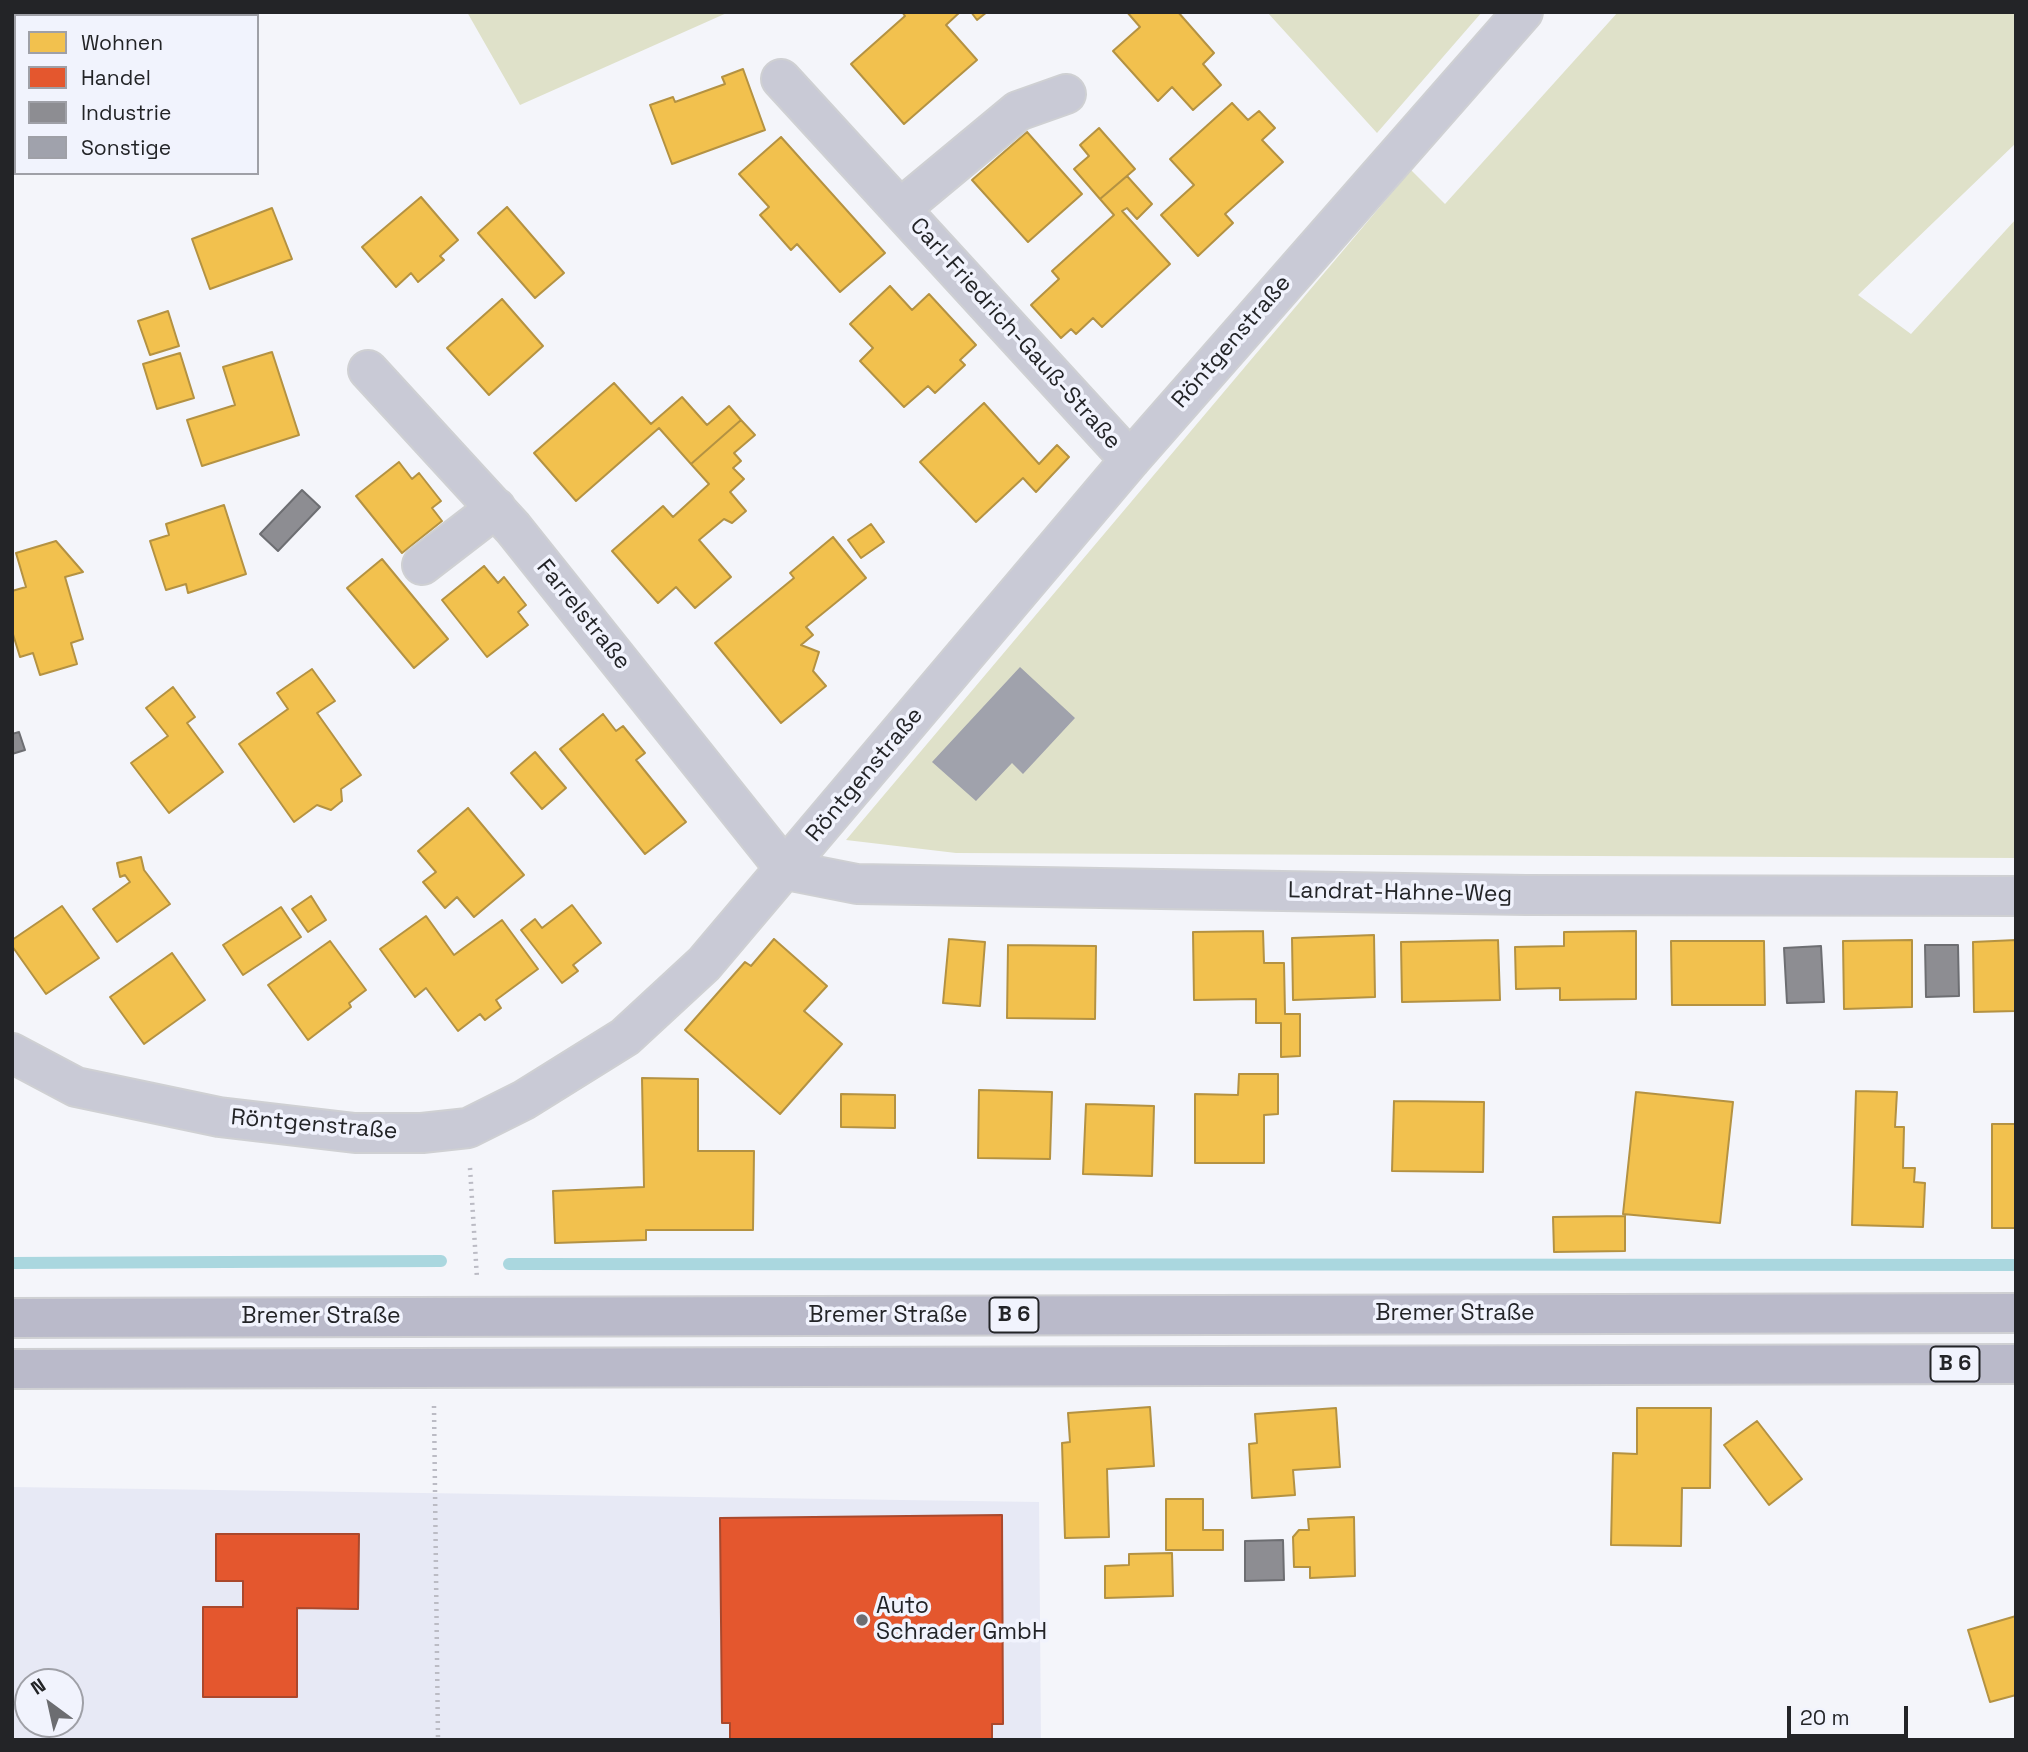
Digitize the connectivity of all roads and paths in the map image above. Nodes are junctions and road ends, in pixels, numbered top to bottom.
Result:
1 (1523, 12) edge
2 (780, 79) dead end
3 (1066, 94) dead end
4 (900, 209) junction
5 (368, 370) dead end
6 (1130, 460) junction
7 (505, 518) junction
8 (440, 566) dead end
9 (786, 870) junction
10 (2016, 896) edge
11 (12, 1054) edge
12 (468, 1128) junction
13 (478, 1291) dead end
14 (2016, 1313) edge
15 (12, 1318) edge
16 (2016, 1364) edge
17 (12, 1369) edge
18 (434, 1391) dead end
19 (438, 1740) edge

1 - 6 street, Röntgenstraße
2 - 4 street, Carl-Friedrich-Gauß-Straße
3 - 4 street, Carl-Friedrich-Gauß-Straße
4 - 6 street, Carl-Friedrich-Gauß-Straße
5 - 7 street, Farrelstraße
6 - 9 street, Röntgenstraße
7 - 8 street
7 - 9 street, Farrelstraße
9 - 10 street, Landrat-Hahne-Weg
9 - 12 street, Röntgenstraße
11 - 12 street, Röntgenstraße
12 - 13 path
14 - 15 main road, Bremer Straße / B 6
16 - 17 main road, B 6
18 - 19 path

